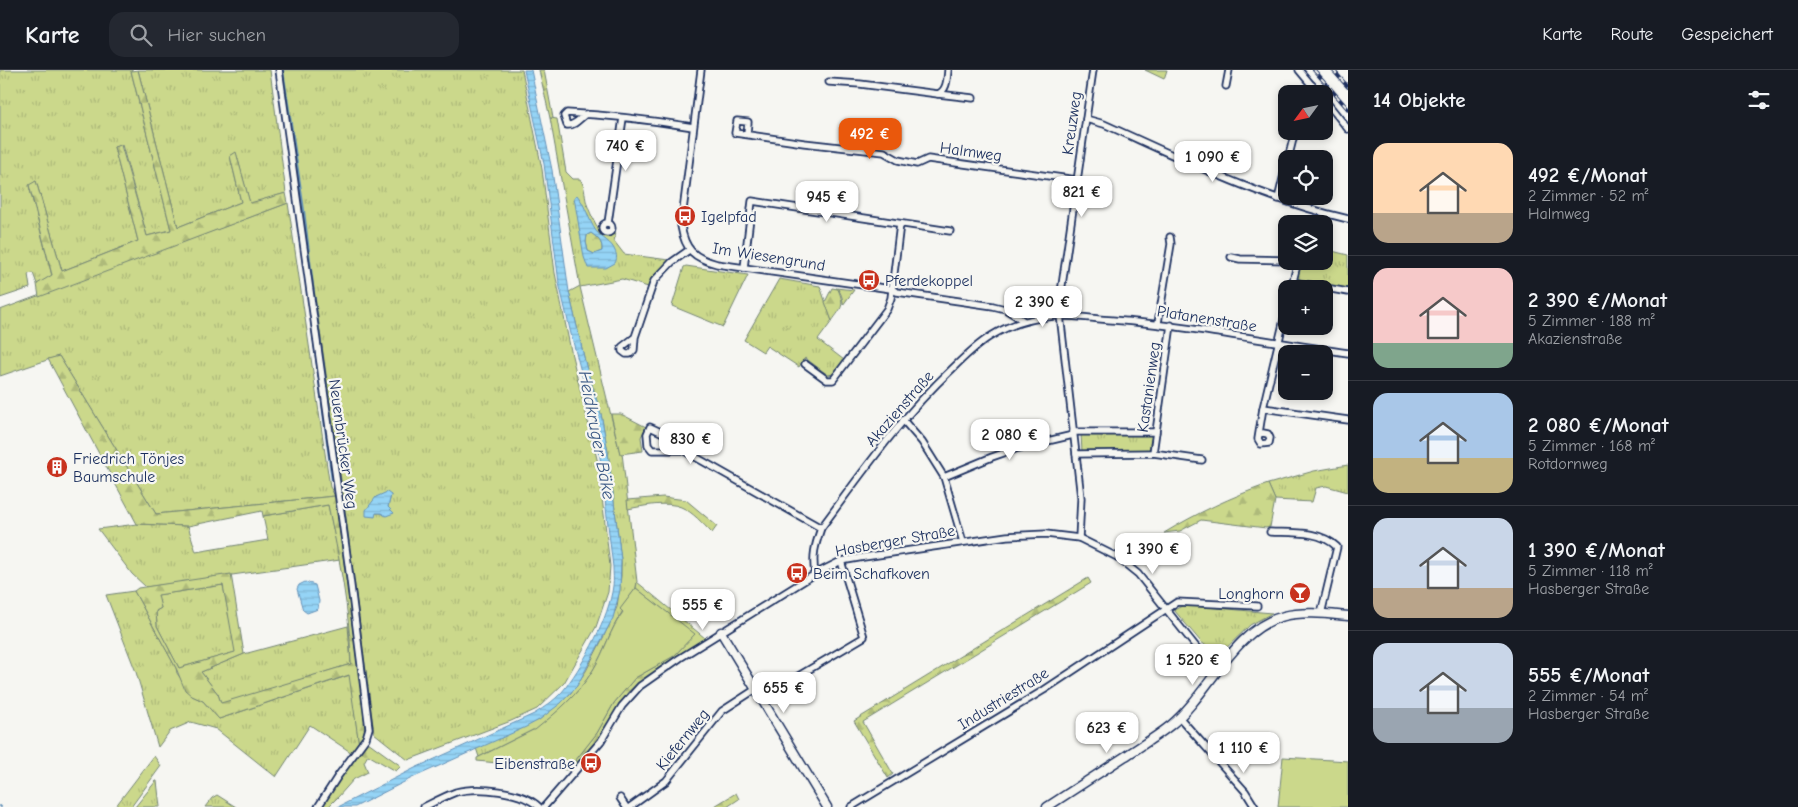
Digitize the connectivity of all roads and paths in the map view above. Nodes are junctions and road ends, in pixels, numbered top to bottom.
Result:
1 (279, 70) edge
2 (701, 70) edge
3 (948, 70) edge
4 (1093, 70) edge
5 (1229, 70) edge
6 (1299, 70) edge
7 (829, 82) dead end
8 (1312, 85) edge
9 (1226, 86) dead end
10 (938, 94) junction
11 (974, 98) dead end
12 (1333, 110) edge
13 (586, 114) dead end
14 (623, 118) junction
15 (1086, 120) junction
16 (693, 127) junction
17 (1348, 129) edge
18 (747, 134) dead end
19 (1077, 180) junction
20 (1278, 199) edge
21 (1297, 205) edge
22 (1348, 219) edge
23 (608, 223) dead end
24 (900, 224) junction
25 (950, 231) dead end
26 (1170, 237) dead end
27 (690, 250) junction
28 (1231, 257) dead end
29 (1278, 260) edge
30 (744, 268) junction
31 (891, 289) junction
32 (1333, 289) edge
33 (1348, 292) edge
34 (1060, 316) junction
35 (1024, 321) junction
36 (1158, 323) junction
37 (1171, 325) junction
38 (1281, 335) edge
39 (635, 337) dead end
40 (1279, 344) junction
41 (1348, 353) edge
42 (805, 364) dead end
43 (1263, 408) junction
44 (903, 420) junction
45 (1348, 420) edge
46 (1156, 432) junction
47 (1073, 433) junction
48 (1260, 434) dead end
49 (683, 450) junction
50 (1152, 453) junction
51 (1076, 454) junction
52 (1202, 460) dead end
53 (944, 477) junction
54 (822, 528) junction
55 (1270, 532) dead end
56 (1079, 538) junction
57 (962, 542) junction
58 (841, 562) junction
59 (815, 574) junction
60 (1257, 606) dead end
61 (1166, 609) junction
62 (1321, 614) junction
63 (1348, 616) edge
64 (721, 632) junction
65 (1221, 668) junction
66 (756, 689) junction
67 (761, 698) junction
68 (1179, 717) junction
69 (620, 798) dead end
70 (318, 807) edge
71 (424, 807) edge
72 (539, 807) edge
73 (544, 807) edge
74 (628, 807) edge
75 (827, 807) edge
76 (851, 807) edge
77 (1047, 807) edge
78 (1255, 807) edge

1 - 70 street, Neuenbrücker Weg
2 - 16 street, Im Wiesengrund
3 - 10 street
4 - 15 street, Kreuzweg
5 - 9 street
6 - 8 street
7 - 10 street
10 - 11 street
12 - 17 street
13 - 14 street
14 - 16 street
14 - 23 street
15 - 19 street, Kreuzweg
15 - 20 street
16 - 27 street, Im Wiesengrund
18 - 19 street, Halmweg
19 - 34 street, Kreuzweg
21 - 22 street
24 - 25 street
24 - 30 street
24 - 31 street
26 - 36 street
27 - 30 street, Im Wiesengrund
27 - 39 street
28 - 29 street
30 - 31 street, Im Wiesengrund
31 - 35 street, Im Wiesengrund
31 - 42 street
32 - 33 street
34 - 35 street, Akazienstraße
34 - 36 street, Platanenstraße
34 - 47 street, Kreuzweg
35 - 44 street, Akazienstraße
36 - 37 street, Platanenstraße
37 - 40 street, Platanenstraße
37 - 46 street, Kastanienweg
38 - 40 street
40 - 41 street, Platanenstraße
40 - 43 street
43 - 45 street
43 - 48 street
44 - 53 street
44 - 54 street, Akazienstraße
46 - 47 street
46 - 50 street, Kastanienweg
47 - 51 street, Kreuzweg
47 - 53 street
49 - 49 street
49 - 54 street
50 - 51 street
50 - 52 street
51 - 56 street, Kreuzweg
53 - 57 street
54 - 59 street, Akazienstraße
55 - 62 street
56 - 57 street, Hasberger Straße
56 - 61 street, Hasberger Straße
57 - 58 street, Hasberger Straße
58 - 59 street, Hasberger Straße
58 - 67 street
59 - 64 street, Hasberger Straße
60 - 61 street
61 - 65 street, Hasberger Straße
61 - 76 street, Industriestraße
62 - 63 street
62 - 65 street
64 - 66 street
64 - 73 street, Hasberger Straße
65 - 68 street
66 - 67 street
66 - 74 street, Kiefernweg
67 - 75 street
68 - 77 street
68 - 78 street
69 - 74 street, Kiefernweg
71 - 72 street

